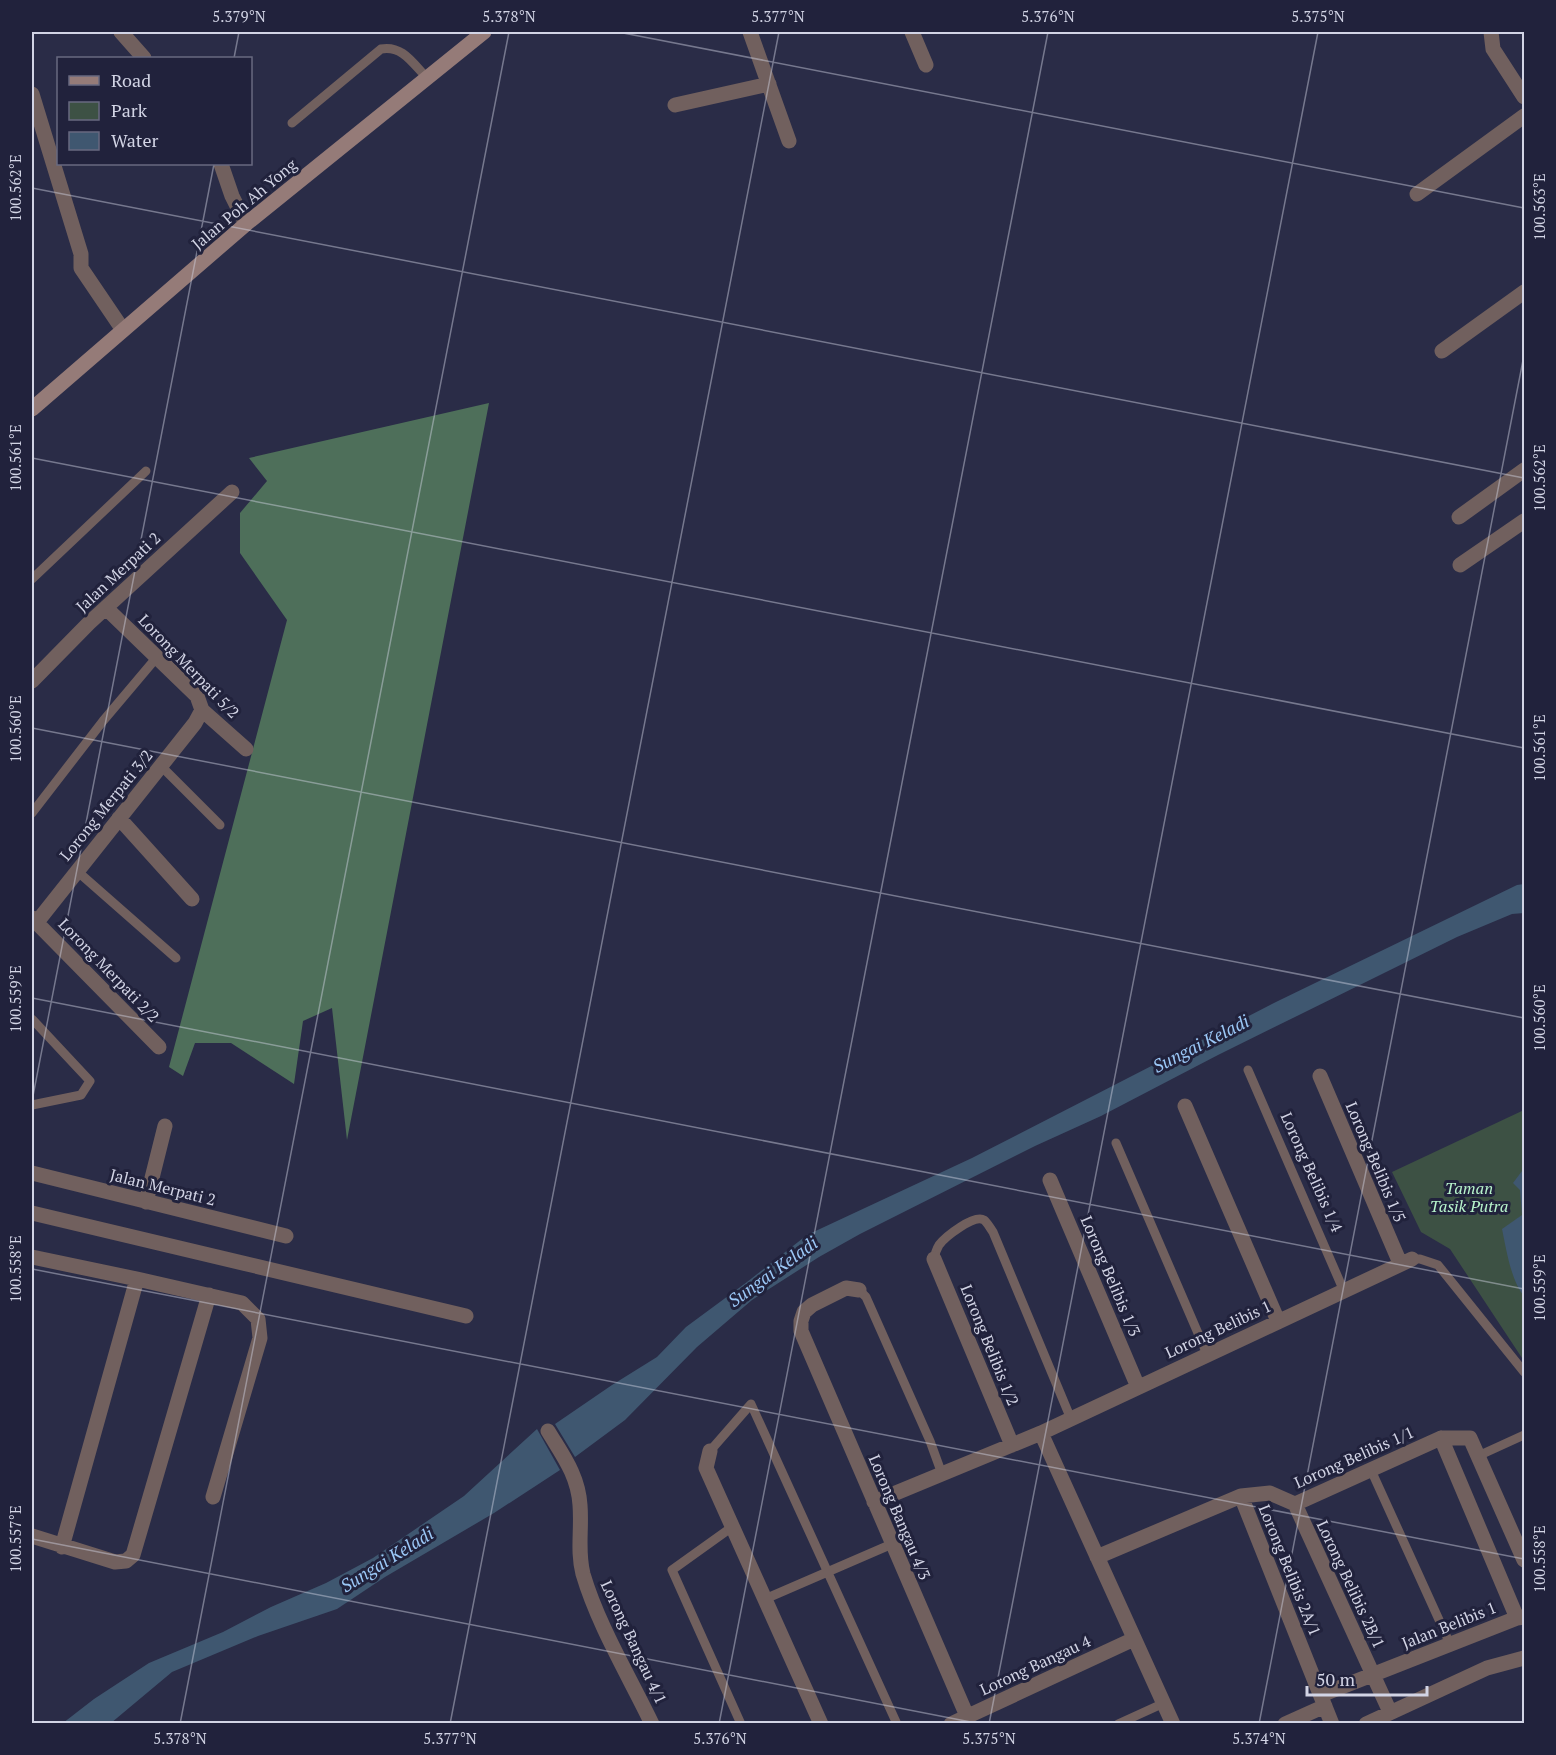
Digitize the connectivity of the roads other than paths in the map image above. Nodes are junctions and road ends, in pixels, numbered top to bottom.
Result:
1 (121, 32) edge
2 (484, 32) edge
3 (750, 32) edge
4 (912, 32) edge
5 (1491, 32) edge
6 (143, 57) edge
7 (926, 65) dead end
8 (428, 79) junction
9 (769, 84) junction
10 (32, 94) edge
11 (1524, 97) edge
12 (675, 105) dead end
13 (1524, 116) edge
14 (292, 123) dead end
15 (789, 141) dead end
16 (221, 165) edge
17 (1417, 194) dead end
18 (246, 224) junction
19 (1524, 292) edge
20 (123, 330) junction
21 (1442, 351) dead end
22 (32, 409) edge
23 (1524, 470) edge
24 (146, 471) dead end
25 (232, 492) dead end
26 (1459, 517) dead end
27 (1524, 521) edge
28 (1460, 565) dead end
29 (32, 579) edge
30 (106, 608) junction
31 (157, 657) junction
32 (32, 681) edge
33 (202, 710) junction
34 (246, 749) dead end
35 (161, 766) junction
36 (32, 813) edge
37 (119, 818) junction
38 (220, 825) dead end
39 (77, 871) junction
40 (192, 899) dead end
41 (34, 920) edge
42 (176, 958) dead end
43 (32, 1019) edge
44 (159, 1047) dead end
45 (1248, 1070) dead end
46 (1320, 1076) dead end
47 (32, 1105) edge
48 (1185, 1106) dead end
49 (165, 1126) dead end
50 (1116, 1143) dead end
51 (32, 1173) edge
52 (1050, 1180) dead end
53 (146, 1202) junction
54 (32, 1212) edge
55 (286, 1236) dead end
56 (32, 1257) edge
57 (934, 1259) joint
58 (1406, 1261) junction
59 (137, 1279) junction
60 (1344, 1289) junction
61 (859, 1290) joint
62 (209, 1295) junction
63 (466, 1316) dead end
64 (1278, 1321) junction
65 (1207, 1354) junction
66 (1524, 1372) edge
67 (1138, 1387) junction
68 (1071, 1419) junction
69 (548, 1431) dead end
70 (1041, 1433) junction
71 (1524, 1435) edge
72 (1441, 1438) junction
73 (1012, 1445) junction
74 (710, 1451) joint
75 (1478, 1456) junction
76 (1371, 1470) junction
77 (942, 1473) junction
78 (1241, 1496) junction
79 (213, 1497) dead end
80 (874, 1502) junction
81 (1294, 1504) junction
82 (732, 1527) junction
83 (32, 1536) edge
84 (892, 1544) junction
85 (62, 1546) junction
86 (1097, 1557) junction
87 (1524, 1560) edge
88 (828, 1572) junction
89 (765, 1599) junction
90 (1521, 1617) edge
91 (1134, 1639) junction
92 (1450, 1644) junction
93 (1524, 1658) edge
94 (1372, 1675) junction
95 (1323, 1701) junction
96 (1164, 1703) junction
97 (1390, 1712) junction
98 (967, 1716) junction
99 (652, 1724) edge
100 (741, 1724) edge
101 (821, 1724) edge
102 (897, 1724) edge
103 (951, 1724) edge
104 (1118, 1724) edge
105 (1173, 1724) edge
106 (1285, 1724) edge
107 (1332, 1724) edge
108 (1366, 1724) edge

1 - 6 street
2 - 8 main road, Jalan Poh Ah Yong
3 - 9 street
4 - 7 street
5 - 11 street
8 - 14 lane
8 - 18 main road, Jalan Poh Ah Yong
9 - 12 street
9 - 15 street
10 - 20 street
13 - 17 street
16 - 18 street
18 - 20 main road, Jalan Poh Ah Yong
19 - 21 street
20 - 22 main road, Jalan Poh Ah Yong
23 - 26 street
24 - 29 lane
25 - 30 street, Jalan Merpati 2
27 - 28 street
30 - 31 street, Lorong Merpati 5/2
30 - 32 street, Jalan Merpati 2
31 - 33 street, Lorong Merpati 5/2
31 - 36 lane
33 - 34 street, Lorong Merpati 5/2
33 - 35 street, Lorong Merpati 3/2
35 - 37 street, Lorong Merpati 3/2
35 - 38 lane
37 - 39 street, Lorong Merpati 3/2
37 - 40 street
39 - 41 street, Lorong Merpati 3/2
39 - 42 lane
41 - 44 street, Lorong Merpati 2/2
43 - 47 lane
45 - 60 lane, Lorong Belibis 1/4
46 - 58 street, Lorong Belibis 1/5
48 - 64 street
49 - 53 street
50 - 65 lane
51 - 53 street, Jalan Merpati 2
52 - 67 street, Lorong Belibis 1/3
53 - 55 street, Jalan Merpati 2
54 - 63 street
56 - 59 street
57 - 68 lane
57 - 73 street, Lorong Belibis 1/2
58 - 60 street, Lorong Belibis 1
58 - 66 lane
59 - 62 street
59 - 85 street
60 - 64 street, Lorong Belibis 1
61 - 77 lane
61 - 80 street, Lorong Bangau 4/3
62 - 79 street
62 - 85 street
64 - 65 street, Lorong Belibis 1
65 - 67 street, Lorong Belibis 1
67 - 68 street, Lorong Belibis 1
68 - 70 street, Lorong Belibis 1
69 - 99 street, Lorong Bangau 4/1
70 - 73 street, Lorong Belibis 1
70 - 86 street
71 - 75 lane
72 - 75 street, Lorong Belibis 1/1
72 - 76 street, Lorong Belibis 1/1
72 - 90 street
73 - 77 street, Lorong Belibis 1
74 - 82 street
74 - 88 lane
75 - 87 street, Lorong Belibis 1/1
76 - 81 street, Lorong Belibis 1/1
76 - 92 lane
77 - 80 street, Lorong Belibis 1
78 - 81 street, Lorong Belibis 1/1
78 - 86 street, Lorong Belibis 1/1
78 - 95 street, Lorong Belibis 2A/1
80 - 84 street, Lorong Bangau 4/3
81 - 94 street, Lorong Belibis 2B/1
82 - 89 street
82 - 100 lane
83 - 85 street
84 - 88 lane
84 - 98 street, Lorong Bangau 4/3
86 - 91 street
88 - 89 lane
88 - 102 lane
89 - 101 street
90 - 92 street, Jalan Belibis 1
91 - 96 street
91 - 98 street, Lorong Bangau 4
92 - 94 street, Jalan Belibis 1
93 - 97 street
94 - 95 street, Jalan Belibis 1
94 - 97 street, Lorong Belibis 2B/1
95 - 106 street, Jalan Belibis 1
95 - 107 street, Lorong Belibis 2A/1
96 - 104 lane
96 - 105 street
97 - 108 street
98 - 103 street, Lorong Bangau 4

